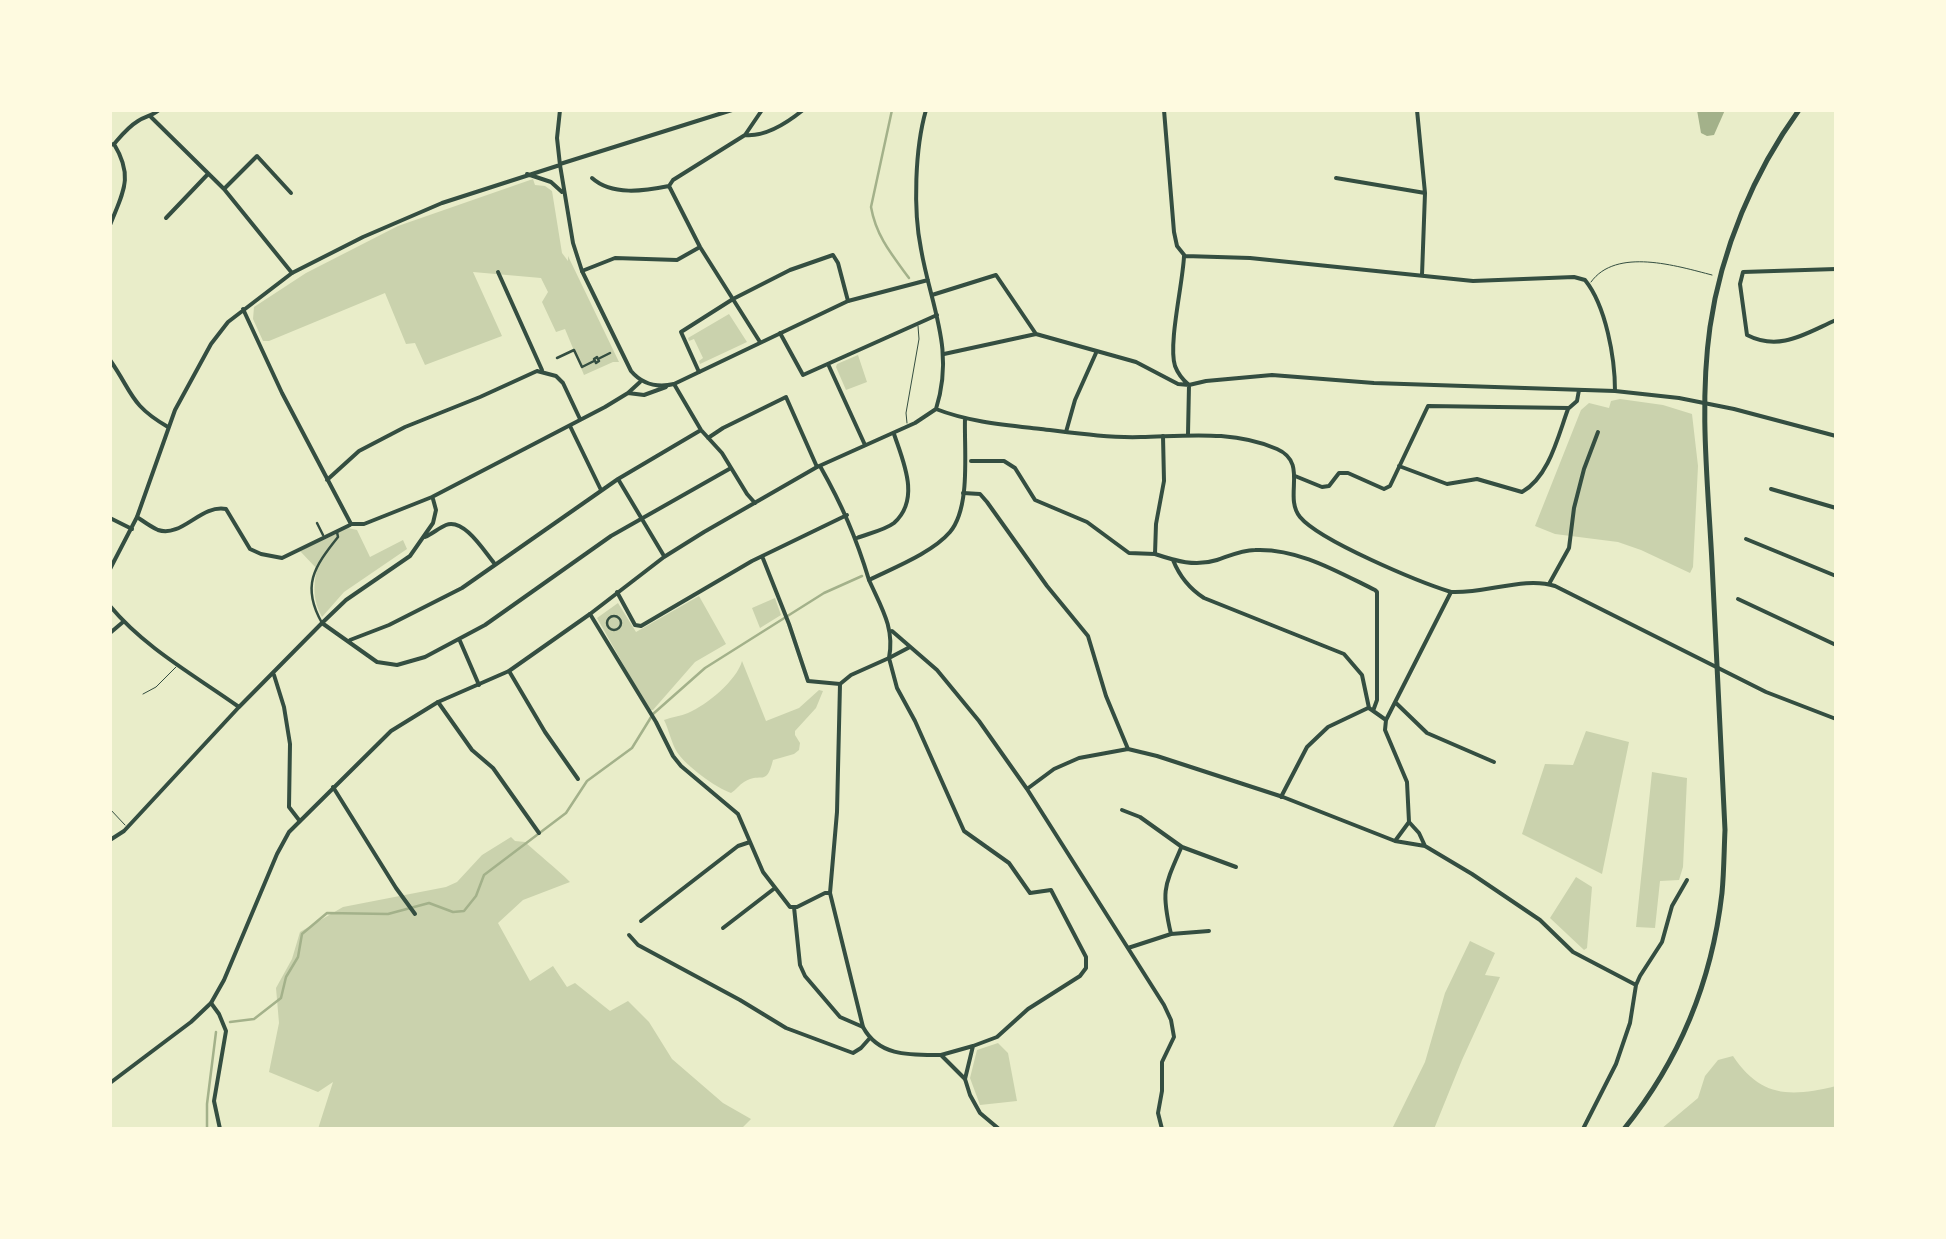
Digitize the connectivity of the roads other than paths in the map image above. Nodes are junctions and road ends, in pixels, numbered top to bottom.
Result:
1 (160, 110) edge
2 (560, 110) edge
3 (732, 110) edge
4 (762, 110) edge
5 (802, 110) edge
6 (926, 110) edge
7 (1164, 110) edge
8 (1417, 110) edge
9 (1800, 110) edge
10 (151, 117) junction
11 (744, 135) junction
12 (112, 145) edge
13 (560, 165) junction
14 (208, 174) junction
15 (525, 174) junction
16 (592, 178) dead end
17 (1336, 178) dead end
18 (224, 189) junction
19 (670, 189) junction
20 (291, 193) dead end
21 (1426, 193) junction
22 (565, 196) junction
23 (166, 218) dead end
24 (110, 225) edge
25 (700, 247) junction
26 (1184, 256) junction
27 (1836, 269) edge
28 (582, 271) junction
29 (498, 272) dead end
30 (292, 273) junction
31 (1712, 276) dead end
32 (1422, 277) junction
33 (928, 280) junction
34 (1589, 285) junction
35 (932, 295) junction
36 (733, 300) junction
37 (848, 301) junction
38 (243, 309) junction
39 (936, 315) junction
40 (1836, 320) edge
41 (917, 325) junction
42 (780, 333) junction
43 (1036, 334) junction
44 (760, 342) junction
45 (1097, 351) junction
46 (610, 353) dead end
47 (944, 354) junction
48 (556, 358) dead end
49 (110, 360) edge
50 (828, 364) junction
51 (542, 370) junction
52 (698, 372) junction
53 (641, 380) junction
54 (672, 384) junction
55 (1189, 385) junction
56 (1578, 390) junction
57 (1615, 391) junction
58 (628, 393) junction
59 (1569, 408) junction
60 (936, 409) junction
61 (965, 418) junction
62 (580, 419) junction
63 (570, 426) junction
64 (907, 426) junction
65 (168, 427) junction
66 (700, 430) junction
67 (894, 432) junction
68 (1066, 432) junction
69 (1598, 432) dead end
70 (1188, 434) junction
71 (1163, 436) junction
72 (1836, 436) edge
73 (708, 438) junction
74 (865, 445) junction
75 (971, 461) dead end
76 (819, 466) junction
77 (1399, 466) junction
78 (731, 468) junction
79 (1296, 476) junction
80 (618, 479) junction
81 (327, 480) junction
82 (1771, 489) dead end
83 (602, 490) junction
84 (963, 493) junction
85 (432, 497) junction
86 (755, 502) junction
87 (1836, 508) edge
88 (847, 515) junction
89 (137, 516) junction
90 (110, 518) edge
91 (642, 518) junction
92 (317, 524) dead end
93 (352, 524) junction
94 (132, 529) junction
95 (336, 530) junction
96 (324, 537) junction
97 (425, 537) junction
98 (857, 538) junction
99 (1746, 539) dead end
100 (1155, 554) junction
101 (664, 556) junction
102 (762, 556) junction
103 (1173, 560) junction
104 (496, 565) junction
105 (110, 569) edge
106 (1836, 576) edge
107 (869, 580) junction
108 (1549, 584) junction
109 (617, 592) junction
110 (1451, 592) junction
111 (1738, 599) dead end
112 (110, 606) edge
113 (590, 614) junction
114 (123, 622) junction
115 (322, 623) junction
116 (892, 631) junction
117 (110, 633) edge
118 (348, 641) junction
119 (460, 641) junction
120 (1836, 645) edge
121 (910, 647) junction
122 (889, 658) junction
123 (178, 664) junction
124 (509, 670) junction
125 (274, 673) junction
126 (840, 684) junction
127 (479, 685) junction
128 (144, 694) dead end
129 (438, 702) junction
130 (1396, 703) junction
131 (238, 706) junction
132 (1371, 709) junction
133 (1836, 719) edge
134 (1386, 720) junction
135 (1128, 749) junction
136 (1494, 762) dead end
137 (578, 778) dead end
138 (333, 787) junction
139 (1027, 789) junction
140 (1281, 796) junction
141 (110, 810) edge
142 (1122, 810) dead end
143 (299, 820) junction
144 (1408, 822) junction
145 (128, 827) junction
146 (539, 832) dead end
147 (110, 840) edge
148 (750, 842) junction
149 (1395, 842) junction
150 (1182, 846) junction
151 (1424, 846) junction
152 (1236, 867) dead end
153 (1687, 880) dead end
154 (775, 888) junction
155 (830, 892) junction
156 (794, 907) junction
157 (414, 912) dead end
158 (641, 920) dead end
159 (723, 928) dead end
160 (1209, 930) dead end
161 (1171, 934) junction
162 (629, 935) dead end
163 (1128, 948) junction
164 (1636, 986) junction
165 (211, 1003) junction
166 (863, 1028) junction
167 (869, 1039) junction
168 (973, 1046) junction
169 (941, 1055) junction
170 (965, 1079) junction
171 (110, 1082) edge
172 (220, 1129) edge
173 (999, 1129) edge
174 (1162, 1129) edge
175 (1582, 1129) edge
176 (1624, 1129) edge

1 - 10 street
2 - 13 street
3 - 13 street
4 - 11 street
5 - 11 street
6 - 33 street
7 - 26 street
8 - 21 street
9 - 176 main road
10 - 12 street
10 - 14 street
11 - 19 street
12 - 24 street
13 - 15 street
13 - 22 street
14 - 18 street
14 - 23 street
15 - 22 street
15 - 30 street
16 - 19 street
17 - 21 street
18 - 20 street
18 - 30 street
19 - 25 street
21 - 32 street
22 - 28 street
25 - 28 street
25 - 36 street
26 - 32 street
26 - 55 street
27 - 40 street
28 - 53 street
29 - 51 street
30 - 38 street
31 - 34 lane
32 - 34 street
33 - 35 street
33 - 37 street
34 - 57 street
35 - 39 street
35 - 43 street
36 - 37 street
36 - 44 street
36 - 52 street
37 - 42 street
38 - 65 street
38 - 81 street
39 - 41 street
39 - 47 street
41 - 50 street
41 - 64 lane
42 - 44 street
42 - 50 street
43 - 45 street
43 - 47 street
44 - 52 street
45 - 55 street
45 - 68 street
46 - 48 street
47 - 60 street
49 - 65 street
50 - 74 street
51 - 62 street
51 - 81 street
52 - 54 street
53 - 54 street
53 - 58 street
54 - 58 street
54 - 66 street
55 - 56 street
55 - 70 street
56 - 57 street
56 - 59 street
57 - 72 street
58 - 62 street
59 - 77 street
59 - 77 street
60 - 61 street
60 - 64 street
61 - 68 street
61 - 84 street
62 - 63 street
63 - 83 street
63 - 85 street
64 - 67 street
65 - 89 street
66 - 73 street
66 - 80 street
67 - 74 street
67 - 98 street
68 - 71 street
69 - 108 street
70 - 71 street
70 - 79 street
71 - 100 street
73 - 76 street
73 - 78 street
74 - 76 street
75 - 100 street
76 - 86 street
76 - 88 street
77 - 79 street
78 - 86 street
78 - 91 street
79 - 110 street
80 - 83 street
80 - 91 street
81 - 93 street
82 - 87 street
83 - 104 street
84 - 107 street
84 - 135 street
85 - 93 street
85 - 97 street
86 - 101 street
88 - 98 street
88 - 102 street
89 - 94 street
89 - 96 street
90 - 94 street
91 - 101 street
91 - 119 street
92 - 96 street
93 - 95 street
94 - 105 street
95 - 96 street
95 - 115 street
97 - 104 street
97 - 115 street
98 - 107 street
99 - 106 street
100 - 103 street
101 - 109 street
102 - 109 street
102 - 126 street
103 - 132 street
103 - 132 street
104 - 118 street
107 - 116 street
108 - 110 street
108 - 133 street
109 - 113 street
110 - 130 street
111 - 120 street
112 - 114 street
113 - 124 street
113 - 148 street
114 - 117 street
114 - 123 street
115 - 118 street
115 - 125 street
116 - 121 street
116 - 122 street
118 - 119 street
119 - 127 street
121 - 122 street
121 - 139 street
122 - 126 street
122 - 168 street
123 - 128 lane
123 - 131 street
124 - 127 street
124 - 137 street
125 - 131 street
125 - 143 street
126 - 155 street
127 - 129 street
129 - 138 street
129 - 146 street
130 - 134 street
130 - 136 street
131 - 145 street
132 - 134 street
132 - 140 street
134 - 144 street
135 - 139 street
135 - 140 street
138 - 143 street
138 - 157 street
139 - 163 street
140 - 149 street
141 - 145 lane
142 - 150 street
143 - 165 street
144 - 149 street
144 - 151 street
145 - 147 street
148 - 154 street
148 - 158 street
149 - 151 street
150 - 152 street
150 - 161 street
151 - 164 street
153 - 164 street
154 - 156 street
154 - 159 street
155 - 156 street
155 - 166 street
156 - 166 street
160 - 161 street
161 - 163 street
162 - 167 street
163 - 174 street
164 - 175 street
165 - 171 street
165 - 172 street
166 - 167 street
167 - 169 street
168 - 169 street
168 - 170 street
169 - 170 street
170 - 173 street

